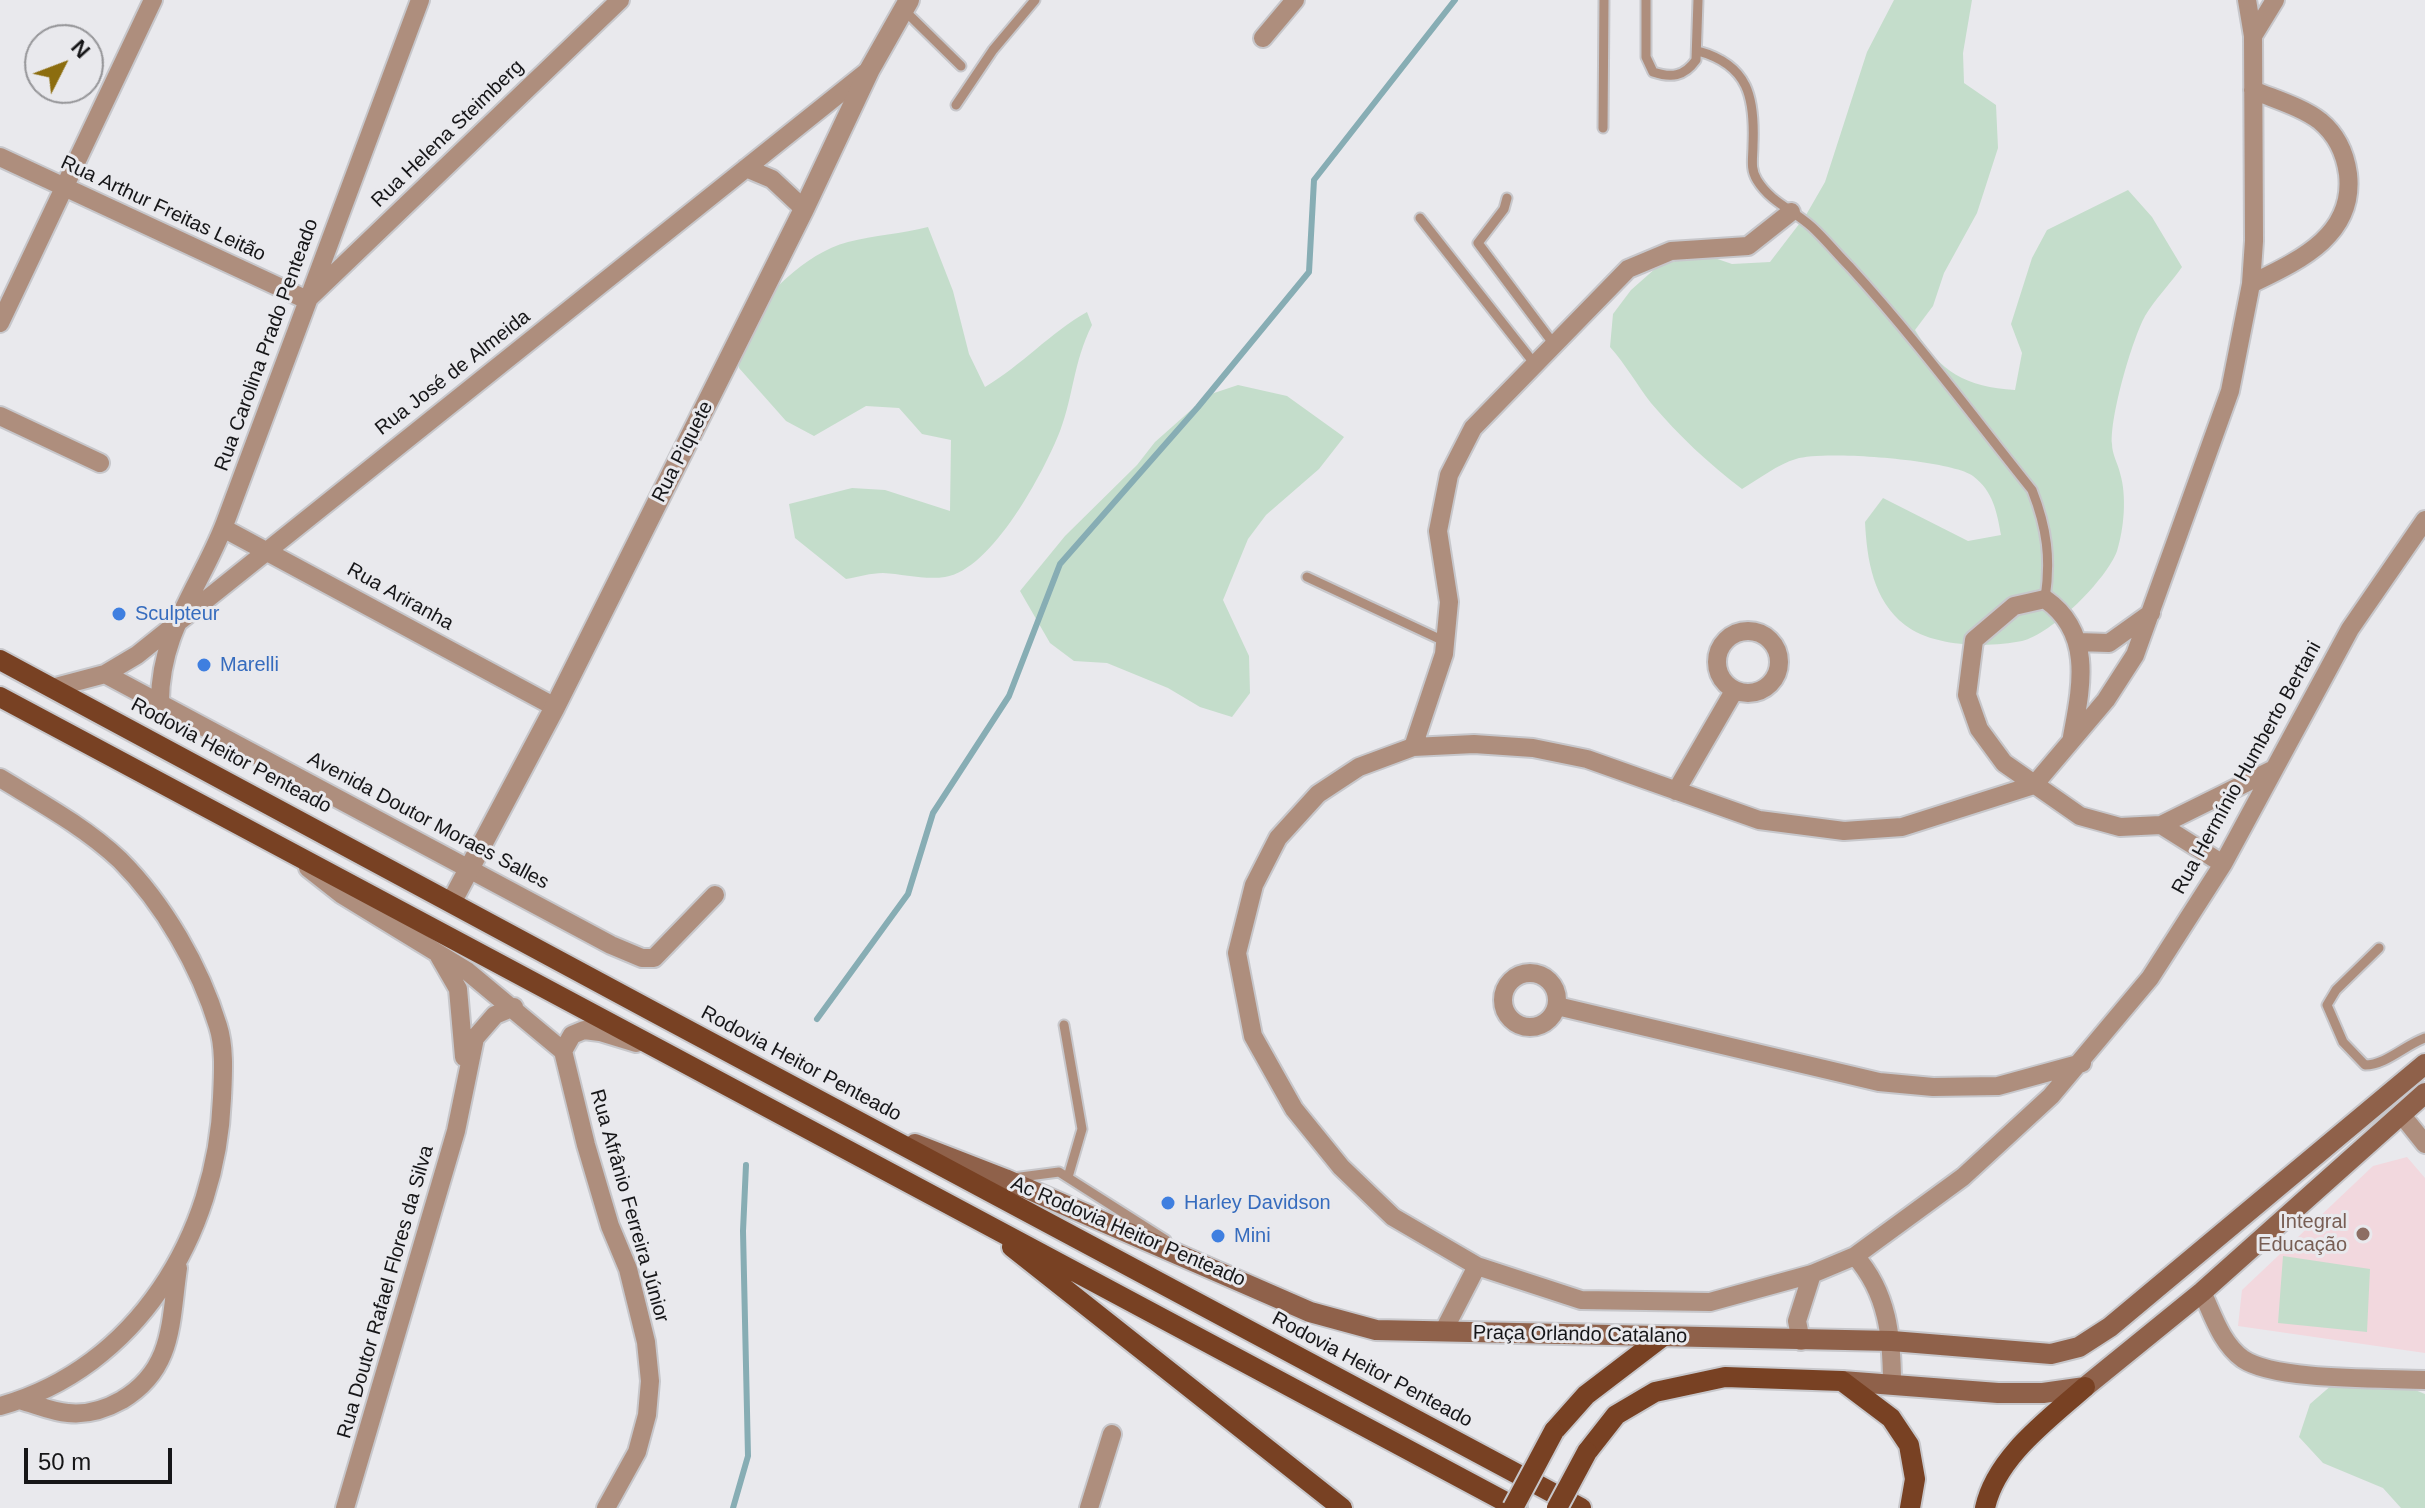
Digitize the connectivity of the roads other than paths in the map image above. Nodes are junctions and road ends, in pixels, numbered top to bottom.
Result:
1 (153, 0) edge
2 (420, 0) edge
3 (620, 0) edge
4 (1035, 0) edge
5 (1295, 0) edge
6 (1604, 0) edge
7 (1646, 0) edge
8 (1698, 0) edge
9 (2247, 0) edge
10 (2275, 0) edge
11 (906, 5) edge
12 (2253, 36) junction
13 (1263, 38) dead end
14 (1698, 51) junction
15 (961, 66) dead end
16 (870, 69) junction
17 (2253, 90) junction
18 (956, 105) dead end
19 (1603, 128) dead end
20 (0, 157) edge
21 (746, 168) junction
22 (64, 187) junction
23 (1507, 198) dead end
24 (804, 209) junction
25 (1791, 212) junction
26 (1420, 218) dead end
27 (2251, 284) junction
28 (307, 300) junction
29 (0, 323) edge
30 (1553, 343) junction
31 (1534, 363) junction
32 (0, 416) edge
33 (100, 463) dead end
34 (2425, 520) edge
35 (223, 528) junction
36 (266, 549) junction
37 (1307, 577) dead end
38 (2045, 599) junction
39 (2153, 611) junction
40 (173, 627) junction
41 (1446, 642) junction
42 (2077, 642) junction
43 (0, 660) edge
44 (105, 674) junction
45 (52, 688) junction
46 (1734, 691) dead end
47 (0, 697) edge
48 (160, 704) junction
49 (555, 707) junction
50 (2072, 737) junction
51 (1413, 747) junction
52 (2274, 769) junction
53 (0, 778) edge
54 (2034, 785) junction
55 (1676, 791) junction
56 (2161, 825) junction
57 (287, 849) junction
58 (2223, 864) junction
59 (469, 867) junction
60 (715, 895) dead end
61 (452, 901) junction
62 (2379, 948) dead end
63 (435, 949) junction
64 (1557, 1006) dead end
65 (514, 1007) junction
66 (1064, 1025) dead end
67 (2425, 1038) edge
68 (563, 1051) junction
69 (664, 1051) junction
70 (2082, 1063) junction
71 (2425, 1064) edge
72 (466, 1088) junction
73 (2425, 1093) edge
74 (2401, 1114) junction
75 (862, 1125) junction
76 (2425, 1144) edge
77 (1068, 1177) junction
78 (1005, 1179) junction
79 (971, 1215) junction
80 (1893, 1230) joint
81 (1855, 1256) junction
82 (1202, 1264) junction
83 (178, 1266) junction
84 (1477, 1266) junction
85 (1812, 1274) junction
86 (2202, 1292) junction
87 (1443, 1332) junction
88 (1662, 1337) junction
89 (1801, 1341) junction
90 (1892, 1341) junction
91 (2425, 1380) edge
92 (1842, 1381) junction
93 (1892, 1385) junction
94 (2085, 1387) junction
95 (19, 1400) junction
96 (0, 1406) edge
97 (1112, 1434) dead end
98 (345, 1508) edge
99 (606, 1508) edge
100 (1089, 1508) edge
101 (1342, 1508) edge
102 (1515, 1508) edge
103 (1557, 1508) edge
104 (1581, 1508) edge
105 (1910, 1508) edge
106 (1985, 1508) edge

1 - 22 street
2 - 28 street, Rua Carolina Prado Penteado
3 - 28 street, Rua Helena Steimberg
4 - 18 lane
5 - 13 street
6 - 19 lane
7 - 14 lane
8 - 14 lane
9 - 12 street
10 - 12 street
11 - 15 lane
11 - 16 street, Rua Piquete
12 - 17 street
14 - 25 lane
16 - 21 street, Rua José de Almeida
16 - 24 street, Rua Piquete
17 - 27 street
17 - 27 street
20 - 22 street, Rua Arthur Freitas Leitão
21 - 24 street
21 - 36 street, Rua José de Almeida
22 - 28 street, Rua Arthur Freitas Leitão
22 - 29 street
23 - 30 lane
24 - 49 street, Rua Piquete
25 - 30 street
25 - 38 lane
26 - 31 lane
27 - 39 street
28 - 35 street, Rua Carolina Prado Penteado
30 - 31 street
31 - 41 street
32 - 33 street
34 - 52 street, Rua Hermínio Humberto Bertani
35 - 36 street, Rua Ariranha
35 - 40 street, Rua Carolina Prado Penteado
36 - 40 street, Rua José de Almeida
36 - 49 street, Rua Ariranha
37 - 41 lane
38 - 42 street
38 - 54 street
39 - 42 street
39 - 50 street
40 - 44 street, Rua José de Almeida
40 - 48 street, Rua Carolina Prado Penteado
41 - 51 street
42 - 50 street
43 - 45 main road, Rodovia Heitor Penteado
44 - 45 street, Rua José de Almeida
44 - 48 street, Avenida Doutor Moraes Salles
45 - 61 main road, Rodovia Heitor Penteado
46 - 55 street
47 - 57 main road
48 - 59 street, Avenida Doutor Moraes Salles
49 - 59 street, Rua Piquete
50 - 54 street
51 - 55 street
51 - 84 street
52 - 56 street
52 - 58 street, Rua Hermínio Humberto Bertani
53 - 83 street
54 - 55 street
54 - 56 street
56 - 58 street
57 - 63 street
57 - 69 main road
58 - 70 street, Rua Hermínio Humberto Bertani
59 - 60 street, Avenida Doutor Moraes Salles
59 - 61 street, Rua Piquete
61 - 75 main road, Rodovia Heitor Penteado
62 - 67 lane
63 - 65 street
63 - 72 street, Rua Doutor Rafael Flores da Silva
64 - 70 street
65 - 68 street
65 - 72 street, Rua Doutor Rafael Flores da Silva
66 - 77 lane
68 - 69 street
68 - 99 street, Rua Afrânio Ferreira Júnior
69 - 79 main road
70 - 80 street, Rua Hermínio Humberto Bertani
71 - 90 main road, Praça Orlando Catalano
72 - 98 street, Rua Doutor Rafael Flores da Silva
73 - 74 main road
74 - 76 street
74 - 86 main road
75 - 78 main road, Ac Rodovia Heitor Penteado
75 - 104 main road, Rodovia Heitor Penteado
77 - 78 lane
77 - 82 lane
78 - 82 main road, Ac Rodovia Heitor Penteado
79 - 101 main road
79 - 102 main road
80 - 81 street, Praça Orlando Catalano
81 - 85 street, Praça Orlando Catalano
81 - 90 street
82 - 87 main road, Ac Rodovia Heitor Penteado
83 - 95 street
83 - 95 street
84 - 85 street, Praça Orlando Catalano
84 - 87 street, Praça Orlando Catalano
85 - 89 street
86 - 91 street
86 - 94 main road
87 - 88 main road, Praça Orlando Catalano
88 - 89 main road, Praça Orlando Catalano
88 - 102 main road, bridge
89 - 90 main road, Praça Orlando Catalano
90 - 93 street
92 - 93 main road
92 - 103 main road, bridge
92 - 105 main road
93 - 94 main road
94 - 106 main road
95 - 96 street
97 - 100 street

